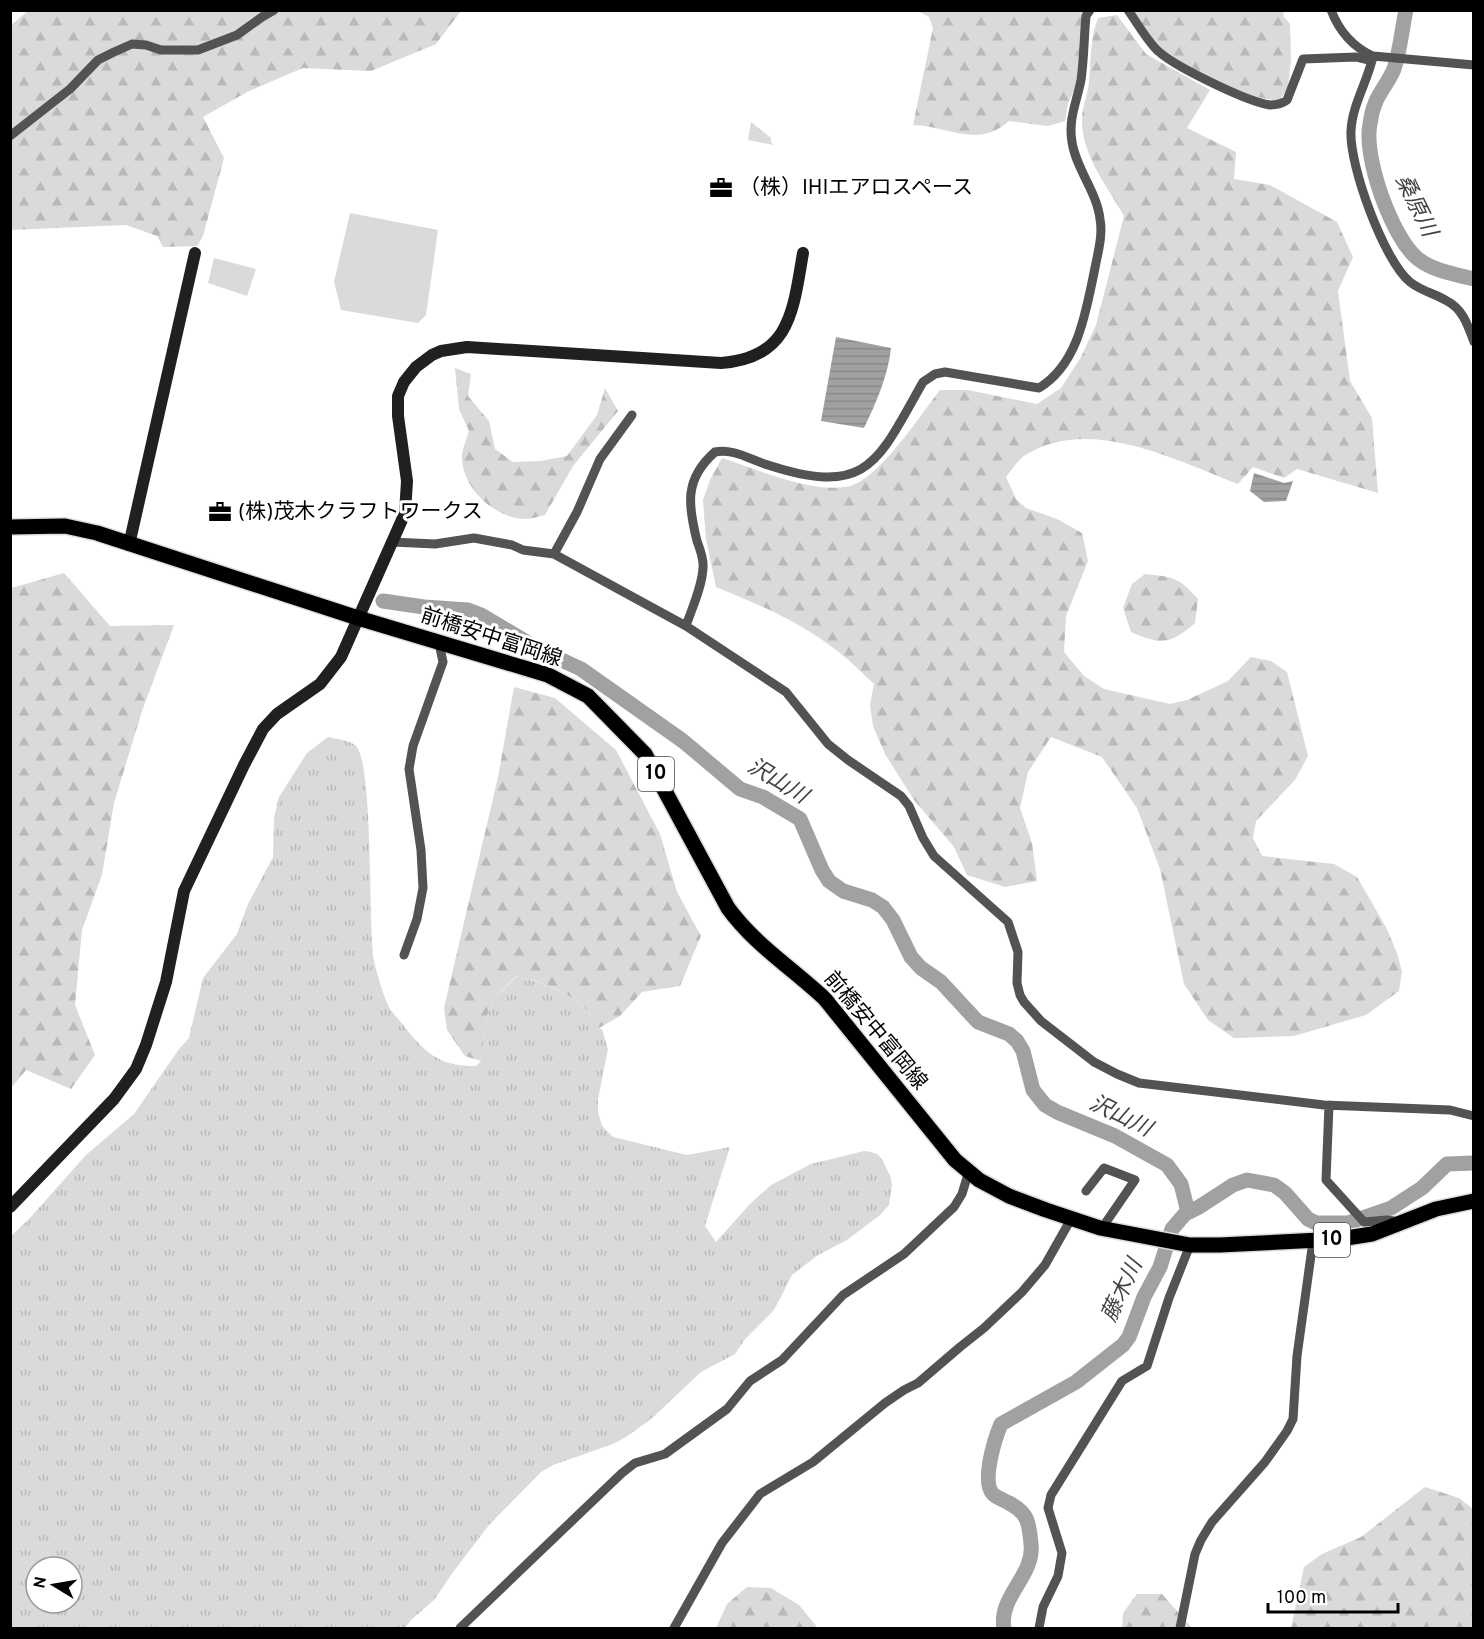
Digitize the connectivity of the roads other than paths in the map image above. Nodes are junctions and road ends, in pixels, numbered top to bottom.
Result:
1 (274, 10) edge
2 (1090, 10) edge
3 (1128, 10) edge
4 (1331, 10) edge
5 (1372, 58) junction
6 (1473, 65) edge
7 (10, 136) edge
8 (195, 253) dead end
9 (803, 253) dead end
10 (1473, 342) edge
11 (632, 415) dead end
12 (10, 527) edge
13 (392, 542) junction
14 (129, 544) junction
15 (554, 554) junction
16 (358, 618) junction
17 (686, 626) junction
18 (439, 643) junction
19 (404, 955) dead end
20 (1329, 1105) junction
21 (1473, 1116) edge
22 (969, 1171) junction
23 (1086, 1191) dead end
24 (1473, 1201) edge
25 (10, 1207) edge
26 (1071, 1219) junction
27 (1402, 1222) junction
28 (1102, 1228) junction
29 (1313, 1241) junction
30 (1188, 1244) junction
31 (460, 1629) edge
32 (674, 1629) edge
33 (1039, 1629) edge
34 (1180, 1629) edge

1 - 7 street
2 - 17 street
3 - 5 street
4 - 5 street
5 - 6 street
5 - 10 street
8 - 14 street
9 - 13 street
11 - 15 street
12 - 14 main road, 前橋安中富岡線 / 10
13 - 15 street
13 - 16 street
14 - 16 main road, 前橋安中富岡線 / 10
15 - 17 street
16 - 18 main road, 前橋安中富岡線 / 10
16 - 25 street
17 - 20 street
18 - 19 street
18 - 22 main road, 前橋安中富岡線 / 10
20 - 21 street
20 - 27 street
22 - 26 main road, 前橋安中富岡線 / 10
22 - 31 street
23 - 28 street
24 - 27 main road, 10
26 - 28 main road, 前橋安中富岡線 / 10
26 - 32 street
27 - 29 main road, 10
28 - 30 main road, 前橋安中富岡線 / 10
29 - 30 main road, 10
29 - 34 street
30 - 33 street

